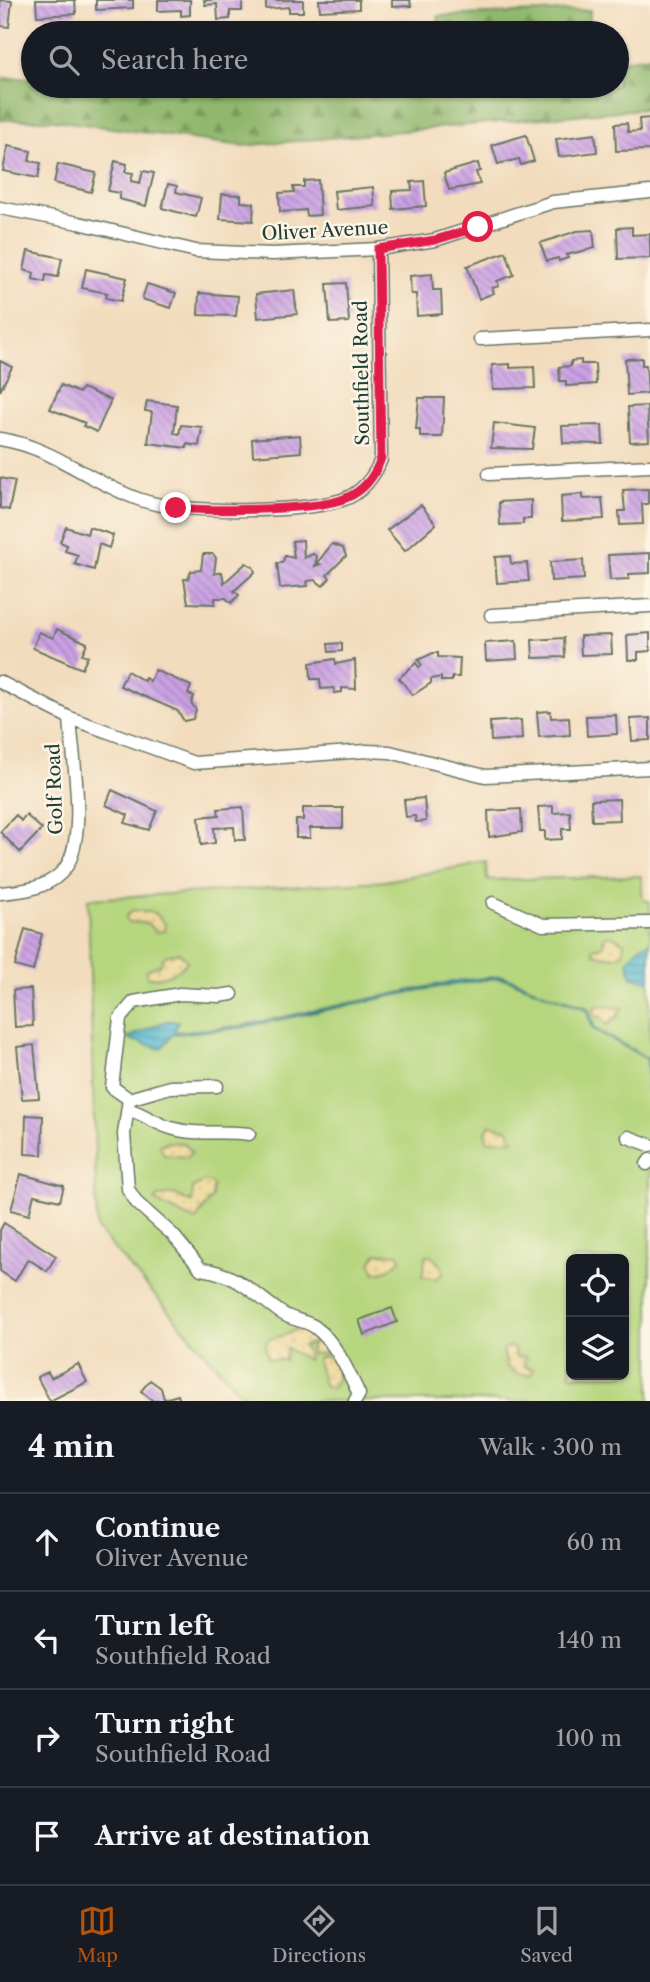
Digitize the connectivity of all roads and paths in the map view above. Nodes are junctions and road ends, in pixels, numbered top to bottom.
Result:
1 (650, 192) edge
2 (0, 208) edge
3 (378, 249) junction
4 (650, 330) edge
5 (480, 340) dead end
6 (0, 439) edge
7 (650, 466) edge
8 (489, 474) dead end
9 (650, 606) edge
10 (491, 615) dead end
11 (0, 682) edge
12 (70, 718) junction
13 (650, 768) edge
14 (0, 893) edge
15 (493, 903) dead end
16 (650, 923) edge
17 (232, 994) dead end
18 (217, 1086) dead end
19 (129, 1105) junction
20 (249, 1134) dead end
21 (628, 1137) dead end
22 (650, 1145) edge
23 (355, 1401) edge

1 - 3 street, Oliver Avenue
2 - 3 street, Oliver Avenue
3 - 6 street, Southfield Road
4 - 5 street
7 - 8 street
9 - 10 street
11 - 12 street
12 - 13 street
12 - 14 street, Golf Road
15 - 16 street
17 - 19 street
18 - 19 street
19 - 20 street
19 - 23 street
21 - 22 street

